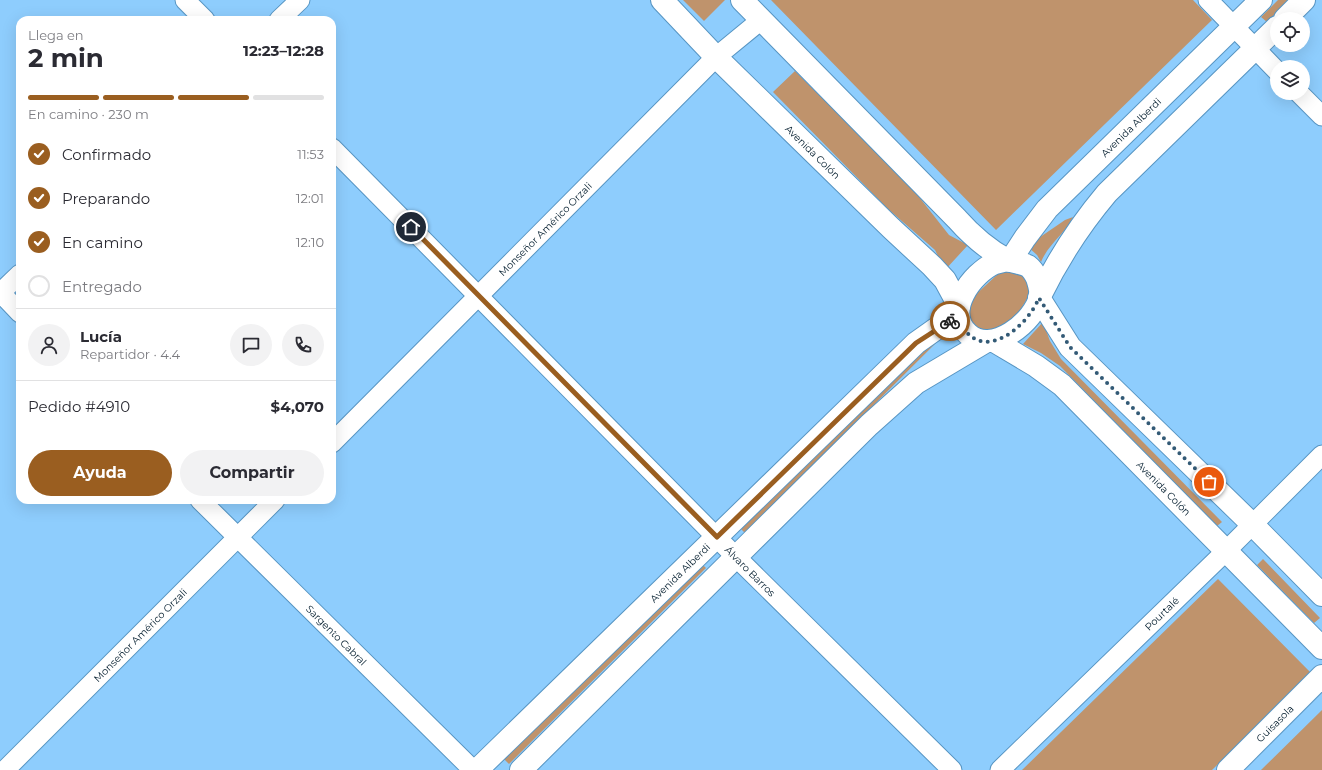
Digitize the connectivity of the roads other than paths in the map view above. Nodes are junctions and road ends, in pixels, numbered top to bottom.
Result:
1 (185, 0) edge
2 (300, 0) edge
3 (662, 0) edge
4 (742, 0) edge
5 (1208, 0) edge
6 (1261, 0) edge
7 (1304, 0) edge
8 (1292, 12) edge
9 (201, 16) edge
10 (283, 16) edge
11 (762, 20) junction
12 (1233, 27) junction
13 (1270, 34) edge
14 (1255, 49) junction
15 (716, 57) junction
16 (1270, 64) edge
17 (1306, 100) edge
18 (1322, 116) edge
19 (336, 152) edge
20 (1009, 261) junction
21 (16, 278) edge
22 (0, 293) edge
23 (479, 295) junction
24 (1040, 297) junction
25 (16, 309) edge
26 (959, 311) junction
27 (989, 342) junction
28 (336, 439) edge
29 (1322, 454) edge
30 (204, 504) edge
31 (271, 504) edge
32 (1252, 524) junction
33 (717, 537) junction
34 (237, 538) junction
35 (1225, 552) junction
36 (736, 557) junction
37 (1322, 595) edge
38 (1322, 648) edge
39 (1322, 676) edge
40 (5, 770) edge
41 (473, 770) edge
42 (477, 770) edge
43 (521, 770) edge
44 (952, 770) edge
45 (1000, 770) edge
46 (1228, 770) edge

1 - 9 street
2 - 10 street
3 - 15 main road, Avenida Colón
4 - 11 main road
5 - 12 street
6 - 12 main road, Avenida Alberdi
7 - 8 main road
11 - 15 street, Monseñor Américo Orzali
11 - 20 main road
12 - 14 street
12 - 20 main road, Avenida Alberdi
13 - 14 main road
14 - 16 street
14 - 24 main road
15 - 23 street, Monseñor Américo Orzali
15 - 26 main road, Avenida Colón
17 - 18 street
19 - 23 street, Álvaro Barros
20 - 24 main road
20 - 26 main road
21 - 22 street
22 - 25 street
23 - 28 street, Monseñor Américo Orzali
23 - 33 street, Álvaro Barros
24 - 27 main road
24 - 32 main road
26 - 27 main road
26 - 33 main road, Avenida Alberdi
27 - 35 main road, Avenida Colón
27 - 36 main road
29 - 32 street, Pourtalé
30 - 34 street, Sargento Cabral
31 - 34 street, Monseñor Américo Orzali
32 - 35 street, Pourtalé
32 - 37 main road
33 - 36 street, Álvaro Barros
33 - 42 main road, Avenida Alberdi
34 - 40 street, Monseñor Américo Orzali
34 - 41 street, Sargento Cabral
35 - 38 main road, Avenida Colón
35 - 45 street, Pourtalé
36 - 43 main road
36 - 44 street, Álvaro Barros
39 - 46 main road, Guisasola

